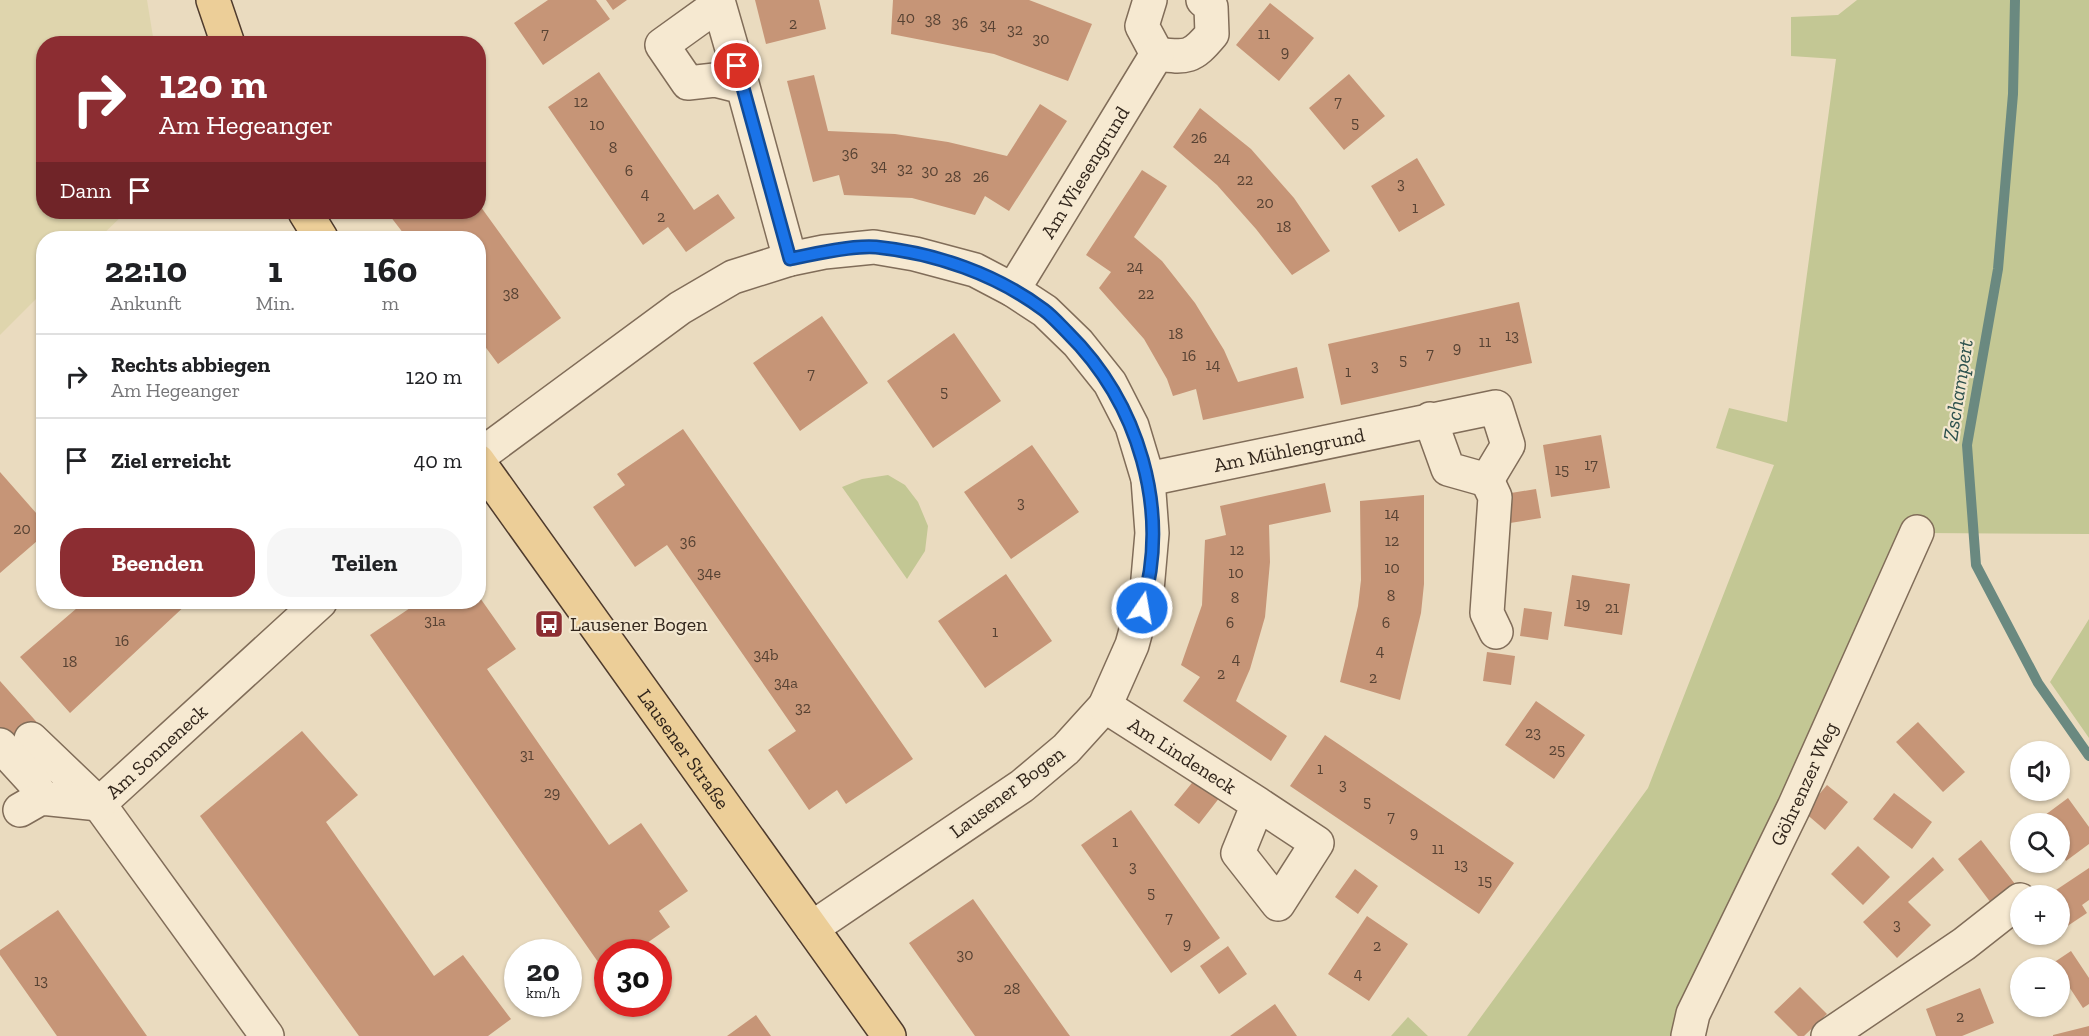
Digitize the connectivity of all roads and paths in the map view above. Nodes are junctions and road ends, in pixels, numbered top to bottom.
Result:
1 (213, 0) edge
2 (1150, 0) edge
3 (1203, 0) edge
4 (225, 36) edge
5 (1157, 54) junction
6 (743, 87) dead end
7 (790, 259) junction
8 (1013, 290) junction
9 (1430, 419) junction
10 (486, 453) edge
11 (486, 470) edge
12 (1148, 479) junction
13 (1487, 480) junction
14 (1917, 532) dead end
15 (312, 609) edge
16 (1496, 632) dead end
17 (1105, 706) junction
18 (15, 742) edge
19 (99, 804) junction
20 (1258, 804) dead end
21 (2010, 908) edge
22 (812, 928) junction
23 (267, 1036) edge
24 (889, 1036) edge
25 (1688, 1036) edge
26 (1828, 1036) edge

1 - 4 main road
2 - 5 street
3 - 5 street
5 - 8 street, Am Wiesengrund
6 - 7 street
7 - 8 street, Lausener Bogen
7 - 10 street, Lausener Bogen
8 - 12 street, Lausener Bogen
9 - 12 street, Am Mühlengrund
9 - 13 street
9 - 13 street, Am Mühlengrund
11 - 22 main road, Lausener Straße
12 - 17 street, Lausener Bogen
13 - 16 street
14 - 25 street, Göhrenzer Weg
15 - 19 street, Am Sonneneck
17 - 20 street, Am Lindeneck
17 - 22 street, Lausener Bogen
18 - 19 street
18 - 19 street
19 - 23 street, Am Sonneneck
21 - 26 street
22 - 24 main road, Lausener Straße

